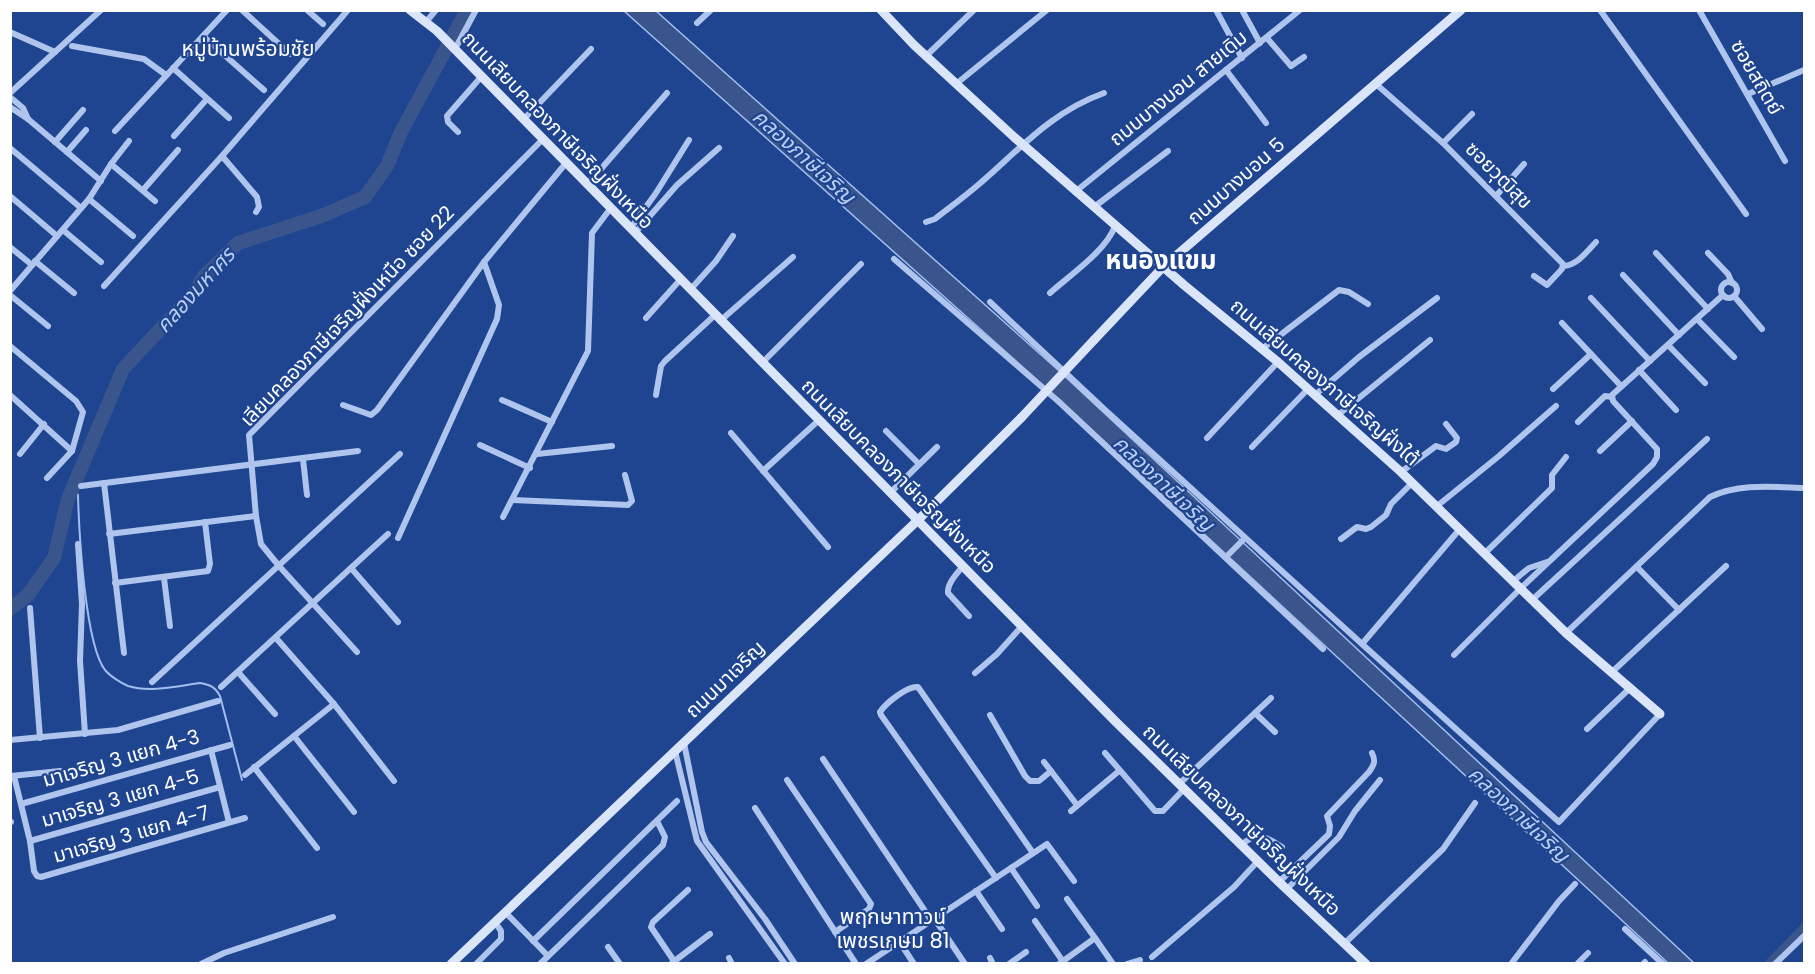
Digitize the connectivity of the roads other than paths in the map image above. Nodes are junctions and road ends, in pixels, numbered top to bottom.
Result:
1 (101, 10) edge
2 (227, 10) edge
3 (242, 10) edge
4 (307, 10) edge
5 (348, 10) edge
6 (410, 10) edge
7 (436, 10) edge
8 (476, 10) edge
9 (711, 10) edge
10 (881, 10) edge
11 (974, 10) edge
12 (1047, 10) edge
13 (1216, 10) edge
14 (1242, 10) edge
15 (1300, 10) edge
16 (1461, 10) edge
17 (1600, 10) edge
18 (1699, 10) edge
19 (426, 22) junction
20 (697, 23) dead end
21 (323, 24) dead end
22 (10, 32) edge
23 (203, 36) junction
24 (1267, 38) junction
25 (1260, 43) junction
26 (72, 45) dead end
27 (454, 49) junction
28 (591, 49) dead end
29 (55, 52) junction
30 (290, 54) dead end
31 (926, 56) junction
32 (1304, 57) dead end
33 (1242, 58) junction
34 (173, 68) junction
35 (1226, 70) junction
36 (1804, 70) edge
37 (166, 75) junction
38 (481, 77) junction
39 (956, 84) junction
40 (1376, 84) junction
41 (264, 90) dead end
42 (667, 93) dead end
43 (1104, 93) dead end
44 (1748, 94) junction
45 (10, 95) edge
46 (207, 99) junction
47 (10, 107) edge
48 (82, 110) dead end
49 (1472, 114) dead end
50 (229, 118) dead end
51 (28, 119) junction
52 (524, 119) junction
53 (1266, 123) dead end
54 (86, 130) dead end
55 (115, 130) dead end
56 (458, 132) dead end
57 (174, 136) dead end
58 (543, 139) junction
59 (689, 140) dead end
60 (129, 141) dead end
61 (55, 142) junction
62 (1443, 143) junction
63 (1022, 144) junction
64 (10, 148) edge
65 (719, 148) dead end
66 (178, 150) dead end
67 (1168, 151) dead end
68 (67, 152) junction
69 (222, 156) junction
70 (1785, 161) dead end
71 (566, 163) junction
72 (111, 164) junction
73 (1524, 164) dead end
74 (101, 181) junction
75 (586, 185) junction
76 (143, 190) junction
77 (1075, 192) junction
78 (10, 196) edge
79 (1496, 196) junction
80 (89, 199) junction
81 (155, 201) dead end
82 (1094, 207) junction
83 (81, 208) junction
84 (610, 208) junction
85 (256, 212) dead end
86 (1746, 214) dead end
87 (926, 222) dead end
88 (1116, 226) junction
89 (63, 230) junction
90 (632, 231) junction
91 (57, 236) junction
92 (133, 236) dead end
93 (733, 236) dead end
94 (1596, 242) dead end
95 (10, 247) edge
96 (1656, 253) dead end
97 (1708, 253) dead end
98 (793, 257) dead end
99 (894, 259) dead end
100 (101, 262) dead end
101 (484, 262) junction
102 (34, 263) junction
103 (861, 264) dead end
104 (1563, 266) junction
105 (1163, 267) junction
106 (1623, 275) dead end
107 (1534, 276) dead end
108 (680, 280) junction
109 (1732, 283) junction
110 (104, 286) dead end
111 (690, 290) junction
112 (10, 293) edge
113 (74, 293) dead end
114 (1050, 293) dead end
115 (1723, 295) junction
116 (1734, 296) junction
117 (1437, 298) dead end
118 (1591, 298) dead end
119 (990, 302) dead end
120 (1368, 304) dead end
121 (1708, 309) junction
122 (646, 318) dead end
123 (718, 318) junction
124 (1697, 319) junction
125 (1562, 323) dead end
126 (48, 326) dead end
127 (1762, 330) dead end
128 (1679, 335) junction
129 (1430, 340) dead end
130 (1668, 345) junction
131 (10, 346) edge
132 (1262, 349) junction
133 (1591, 354) junction
134 (1734, 357) dead end
135 (1650, 361) junction
136 (1278, 362) junction
137 (762, 363) junction
138 (1639, 370) junction
139 (1705, 384) dead end
140 (1622, 386) junction
141 (1553, 389) dead end
142 (1312, 392) junction
143 (656, 395) dead end
144 (1612, 397) junction
145 (12, 399) edge
146 (502, 400) dead end
147 (343, 405) dead end
148 (1556, 406) dead end
149 (1676, 410) dead end
150 (1338, 415) junction
151 (1021, 417) joint
152 (818, 420) junction
153 (1632, 421) junction
154 (552, 422) junction
155 (1578, 422) dead end
156 (44, 424) junction
157 (1446, 424) dead end
158 (886, 431) dead end
159 (731, 433) dead end
160 (1208, 438) dead end
161 (1707, 439) dead end
162 (480, 445) dead end
163 (612, 446) dead end
164 (937, 447) dead end
165 (1252, 447) dead end
166 (72, 451) junction
167 (358, 451) dead end
168 (1600, 451) dead end
169 (20, 454) dead end
170 (400, 454) dead end
171 (537, 454) junction
172 (1566, 457) dead end
173 (303, 459) junction
174 (919, 464) junction
175 (251, 465) junction
176 (530, 468) junction
177 (763, 471) junction
178 (1401, 472) junction
179 (626, 475) dead end
180 (47, 478) dead end
181 (104, 483) junction
182 (1413, 483) junction
183 (81, 486) dead end
184 (1804, 488) edge
185 (891, 492) junction
186 (307, 495) dead end
187 (513, 500) junction
188 (1437, 506) junction
189 (256, 516) junction
190 (503, 517) dead end
191 (918, 520) junction
192 (205, 522) junction
193 (1459, 530) junction
194 (109, 534) junction
195 (388, 534) dead end
196 (399, 538) dead end
197 (1244, 539) junction
198 (1341, 539) dead end
199 (78, 544) dead end
200 (828, 548) dead end
201 (1484, 554) junction
202 (1227, 556) junction
203 (1550, 561) junction
204 (279, 566) junction
205 (963, 566) junction
206 (1726, 566) dead end
207 (1637, 567) junction
208 (351, 568) junction
209 (164, 578) junction
210 (1512, 582) junction
211 (115, 583) junction
212 (1520, 589) junction
213 (1532, 600) junction
214 (313, 604) junction
215 (30, 608) dead end
216 (1679, 609) junction
217 (969, 616) dead end
218 (398, 622) dead end
219 (170, 626) dead end
220 (1022, 626) junction
221 (1566, 633) junction
222 (276, 638) junction
223 (1362, 644) junction
224 (1323, 649) dead end
225 (357, 652) dead end
226 (124, 653) dead end
227 (1454, 655) dead end
228 (238, 672) junction
229 (1611, 672) junction
230 (975, 674) dead end
231 (152, 681) dead end
232 (222, 687) dead end
233 (1630, 688) junction
234 (1271, 698) dead end
235 (218, 701) dead end
236 (333, 704) junction
237 (1255, 713) junction
238 (275, 714) dead end
239 (1660, 714) joint
240 (990, 715) dead end
241 (1587, 729) dead end
242 (1275, 732) dead end
243 (85, 734) junction
244 (294, 736) junction
245 (40, 738) junction
246 (10, 740) edge
247 (684, 743) junction
248 (230, 745) dead end
249 (211, 750) junction
250 (675, 751) junction
251 (1105, 753) dead end
252 (1372, 753) dead end
253 (823, 759) dead end
254 (1044, 762) dead end
255 (254, 767) junction
256 (60, 771) dead end
257 (1051, 771) junction
258 (1119, 771) junction
259 (245, 775) dead end
260 (12, 776) edge
261 (787, 780) dead end
262 (1380, 780) dead end
263 (394, 781) dead end
264 (220, 787) junction
265 (1181, 787) junction
266 (677, 801) dead end
267 (1475, 803) dead end
268 (21, 804) junction
269 (1077, 805) junction
270 (754, 808) dead end
271 (1071, 811) dead end
272 (354, 812) dead end
273 (245, 818) dead end
274 (657, 820) junction
275 (229, 822) junction
276 (702, 832) junction
277 (694, 834) junction
278 (30, 841) junction
279 (1242, 845) junction
280 (1282, 847) dead end
281 (317, 848) dead end
282 (1033, 853) junction
283 (1258, 861) junction
284 (1011, 868) junction
285 (996, 878) junction
286 (1074, 881) dead end
287 (738, 884) junction
288 (1575, 884) dead end
289 (1283, 885) junction
290 (732, 889) junction
291 (688, 890) dead end
292 (976, 891) junction
293 (1067, 899) dead end
294 (1037, 906) dead end
295 (505, 912) junction
296 (333, 917) dead end
297 (932, 919) junction
298 (1035, 921) dead end
299 (495, 922) junction
300 (1002, 929) dead end
301 (1625, 929) dead end
302 (835, 932) junction
303 (710, 934) dead end
304 (1804, 936) edge
305 (1095, 938) junction
306 (533, 941) junction
307 (899, 941) junction
308 (1345, 943) junction
309 (608, 947) dead end
310 (1026, 952) dead end
311 (1588, 953) dead end
312 (789, 954) junction
313 (548, 956) junction
314 (1152, 957) dead end
315 (1140, 960) dead end
316 (783, 961) edge
317 (201, 963) edge
318 (451, 963) edge
319 (477, 963) edge
320 (540, 963) edge
321 (620, 963) edge
322 (674, 963) edge
323 (795, 963) edge
324 (856, 963) edge
325 (866, 963) edge
326 (914, 963) edge
327 (965, 963) edge
328 (1009, 963) edge
329 (1062, 963) edge
330 (1113, 963) edge
331 (1127, 963) edge
332 (1366, 963) edge
333 (1511, 963) edge
334 (1577, 963) edge
335 (1663, 963) edge
336 (1775, 963) edge

1 - 29 street
2 - 23 street
3 - 30 street
4 - 21 street
5 - 69 street
6 - 19 main road, ถนนเลียบคลองภาษีเจริญฝั่งเหนือ
7 - 19 street
8 - 27 street
9 - 20 street
10 - 31 main road, ถนนเลียบคลองภาษีเจริญฝั่งใต้
11 - 31 street
12 - 39 street
13 - 33 street
14 - 25 street
15 - 24 street, ถนนบางบอน สายเดิม
16 - 40 main road, ถนนบางบอน 5
17 - 86 street
18 - 44 street, ซอยสถิตย์
19 - 27 main road, ถนนเลียบคลองภาษีเจริญฝั่งเหนือ
22 - 29 street
23 - 34 street
23 - 41 street
24 - 25 street, ถนนบางบอน สายเดิม
24 - 32 street
25 - 33 street, ถนนบางบอน สายเดิม
26 - 37 street
27 - 38 main road, ถนนเลียบคลองภาษีเจริญฝั่งเหนือ
28 - 52 street
29 - 45 street
31 - 39 main road, ถนนเลียบคลองภาษีเจริญฝั่งใต้
33 - 35 street, ถนนบางบอน สายเดิม
34 - 37 street
34 - 46 street
35 - 53 street
35 - 77 street, ถนนบางบอน สายเดิม
36 - 44 street
37 - 55 street
38 - 52 main road, ถนนเลียบคลองภาษีเจริญฝั่งเหนือ
38 - 56 street
39 - 63 main road, ถนนเลียบคลองภาษีเจริญฝั่งใต้
40 - 62 street, ซอยวุฒิสุข
40 - 105 main road, ถนนบางบอน 5
42 - 75 street
43 - 63 street
44 - 70 street, ซอยสถิตย์
45 - 51 street
46 - 50 street
46 - 57 street
47 - 51 street
48 - 61 street
49 - 62 street
51 - 61 street
52 - 58 main road, ถนนเลียบคลองภาษีเจริญฝั่งเหนือ
54 - 68 street
58 - 71 main road, ถนนเลียบคลองภาษีเจริญฝั่งเหนือ
58 - 175 street, เลียบคลองภาษีเจริญฝั่งเหนือ ซอย 22
59 - 90 street
60 - 72 street
61 - 68 street
62 - 79 street, ซอยวุฒิสุข
63 - 77 main road, ถนนเลียบคลองภาษีเจริญฝั่งใต้
63 - 87 street
64 - 83 street
65 - 90 street
66 - 76 street
67 - 82 street
68 - 74 street
69 - 85 street
69 - 110 street
71 - 75 main road, ถนนเลียบคลองภาษีเจริญฝั่งเหนือ
71 - 101 street
72 - 74 street
72 - 76 street
73 - 79 street
74 - 80 street
75 - 84 main road, ถนนเลียบคลองภาษีเจริญฝั่งเหนือ
76 - 81 street
77 - 82 main road, ถนนเลียบคลองภาษีเจริญฝั่งใต้
78 - 91 street
79 - 104 street, ซอยวุฒิสุข
80 - 83 street
80 - 92 street
82 - 88 main road, ถนนเลียบคลองภาษีเจริญฝั่งใต้
83 - 89 street
84 - 90 main road, ถนนเลียบคลองภาษีเจริญฝั่งเหนือ
84 - 154 street
88 - 105 main road, ถนนเลียบคลองภาษีเจริญฝั่งใต้
88 - 114 street
89 - 91 street
89 - 100 street
90 - 108 main road, ถนนเลียบคลองภาษีเจริญฝั่งเหนือ
91 - 102 street
93 - 111 street
94 - 104 street
95 - 102 street
96 - 121 street
97 - 109 street
98 - 123 street
99 - 202 street
101 - 147 street
101 - 196 street
102 - 112 street
102 - 113 street
103 - 137 street
104 - 107 street
105 - 132 main road, ถนนเลียบคลองภาษีเจริญฝั่งใต้
105 - 151 main road, ถนนบางบอน 5, bridge
106 - 128 street
108 - 111 main road, ถนนเลียบคลองภาษีเจริญฝั่งเหนือ
108 - 122 street
109 - 115 street
109 - 116 street
111 - 123 main road, ถนนเลียบคลองภาษีเจริญฝั่งเหนือ
112 - 126 street
115 - 116 street
115 - 121 street
116 - 127 street
117 - 142 street
118 - 135 street
119 - 197 street
120 - 132 street
121 - 124 street
123 - 137 main road, ถนนเลียบคลองภาษีเจริญฝั่งเหนือ
123 - 143 street
124 - 128 street
124 - 134 street
125 - 133 street
128 - 130 street
129 - 150 street
130 - 135 street
130 - 139 street
131 - 166 street
132 - 136 main road, ถนนเลียบคลองภาษีเจริญฝั่งใต้
133 - 140 street
133 - 141 street
135 - 138 street
136 - 142 main road, ถนนเลียบคลองภาษีเจริญฝั่งใต้
136 - 160 street
137 - 152 main road, ถนนเลียบคลองภาษีเจริญฝั่งเหนือ
138 - 140 street
138 - 149 street
140 - 144 street
142 - 150 main road, ถนนเลียบคลองภาษีเจริญฝั่งใต้
142 - 165 street
144 - 153 street
144 - 155 street
145 - 156 street
146 - 154 street
148 - 188 street
150 - 178 main road, ถนนเลียบคลองภาษีเจริญฝั่งใต้
151 - 191 main road, ถนนมาเจริญ
152 - 177 street
152 - 185 main road, ถนนเลียบคลองภาษีเจริญฝั่งเหนือ
153 - 168 street
153 - 203 street
154 - 171 street
156 - 166 street
156 - 169 street
157 - 178 street
158 - 174 street
159 - 177 street
161 - 213 street
162 - 176 street
163 - 171 street
164 - 174 street
166 - 180 street
167 - 173 street
170 - 204 street
171 - 176 street
172 - 201 street
173 - 175 street
173 - 186 street
174 - 185 street
175 - 181 street
175 - 189 street, เลียบคลองภาษีเจริญฝั่งเหนือ ซอย 22
176 - 187 street
177 - 200 street
178 - 182 main road, ถนนเลียบคลองภาษีเจริญฝั่งใต้
179 - 187 street
181 - 183 street
181 - 194 street
182 - 188 main road, ถนนเลียบคลองภาษีเจริญฝั่งใต้
182 - 198 street
184 - 207 street
185 - 191 main road, ถนนเลียบคลองภาษีเจริญฝั่งเหนือ
187 - 190 street
188 - 193 main road, ถนนเลียบคลองภาษีเจริญฝั่งใต้
189 - 192 street
189 - 204 street, เลียบคลองภาษีเจริญฝั่งเหนือ ซอย 22
191 - 205 main road, ถนนเลียบคลองภาษีเจริญฝั่งเหนือ
191 - 247 main road, ถนนมาเจริญ
192 - 194 street
192 - 209 street
193 - 201 main road, ถนนเลียบคลองภาษีเจริญฝั่งใต้
193 - 223 street
194 - 211 street
195 - 208 street
197 - 202 street
197 - 223 street
199 - 243 street
201 - 210 main road, ถนนเลียบคลองภาษีเจริญฝั่งใต้
202 - 224 street
203 - 210 street
203 - 212 street
204 - 214 street, เลียบคลองภาษีเจริญฝั่งเหนือ ซอย 22
204 - 231 street
205 - 217 street
205 - 220 main road, ถนนเลียบคลองภาษีเจริญฝั่งเหนือ
206 - 216 street
207 - 216 street
207 - 221 street
208 - 214 street
208 - 218 street
209 - 211 street
209 - 219 street
210 - 212 main road, ถนนเลียบคลองภาษีเจริญฝั่งใต้
211 - 226 street
212 - 213 main road, ถนนเลียบคลองภาษีเจริญฝั่งใต้
212 - 227 street
213 - 221 main road, ถนนเลียบคลองภาษีเจริญฝั่งใต้
214 - 222 street
214 - 225 street, เลียบคลองภาษีเจริญฝั่งเหนือ ซอย 22
215 - 245 street
216 - 229 street
220 - 230 street
220 - 265 main road, ถนนเลียบคลองภาษีเจริญฝั่งเหนือ
221 - 229 main road, ถนนเลียบคลองภาษีเจริญฝั่งใต้
222 - 228 street
222 - 236 street
223 - 239 street
228 - 232 street
228 - 238 street
229 - 233 main road, ถนนเลียบคลองภาษีเจริญฝั่งใต้
233 - 239 main road, ถนนเลียบคลองภาษีเจริญฝั่งใต้
233 - 241 street
234 - 237 street
235 - 243 street
236 - 244 street
236 - 263 street
237 - 242 street
237 - 265 street
240 - 257 street
243 - 245 street
244 - 255 street
244 - 272 street
245 - 246 street
247 - 250 main road, ถนนมาเจริญ
247 - 276 street
248 - 249 street, มาเจริญ 3 แยก 4-3
249 - 264 street, มาเจริญ 3 แยก 4-7
249 - 268 street, มาเจริญ 3 แยก 4-3
250 - 277 street
250 - 295 main road, ถนนมาเจริญ
251 - 258 street
252 - 289 street
253 - 297 street
254 - 257 street
255 - 259 street
255 - 281 street
256 - 260 street
257 - 269 street
258 - 265 street
258 - 269 street
260 - 268 street
261 - 302 street
262 - 289 street
264 - 275 street, มาเจริญ 3 แยก 4-7
264 - 278 street, มาเจริญ 3 แยก 4-5
265 - 279 main road, ถนนเลียบคลองภาษีเจริญฝั่งเหนือ
266 - 274 street
267 - 308 street
268 - 278 street
269 - 271 street
270 - 302 street
273 - 275 street
274 - 306 street
274 - 313 street
275 - 278 street, มาเจริญ 3 แยก 4-7
276 - 277 street
276 - 287 street
277 - 290 street
279 - 280 street
279 - 283 main road, ถนนเลียบคลองภาษีเจริญฝั่งเหนือ
282 - 284 street
282 - 285 street
282 - 286 street
283 - 289 main road, ถนนเลียบคลองภาษีเจริญฝั่งเหนือ
283 - 314 street
284 - 285 street
284 - 294 street
285 - 292 street
287 - 290 street
287 - 312 street
288 - 333 street
289 - 308 main road, ถนนเลียบคลองภาษีเจริญฝั่งเหนือ
290 - 316 street
291 - 322 street
292 - 297 street
292 - 300 street
293 - 305 street
295 - 299 main road, ถนนมาเจริญ
295 - 306 street
296 - 317 street
297 - 307 street
297 - 327 street
298 - 329 street
299 - 318 main road, ถนนมาเจริญ
299 - 319 street
301 - 335 street
302 - 324 street
303 - 322 street
304 - 336 street
305 - 329 street
305 - 330 street
306 - 313 street
307 - 325 street
307 - 326 street
308 - 332 main road, ถนนเลียบคลองภาษีเจริญฝั่งเหนือ
309 - 321 street
310 - 328 street
311 - 334 street
312 - 316 street
312 - 323 street
313 - 320 street
315 - 331 street

